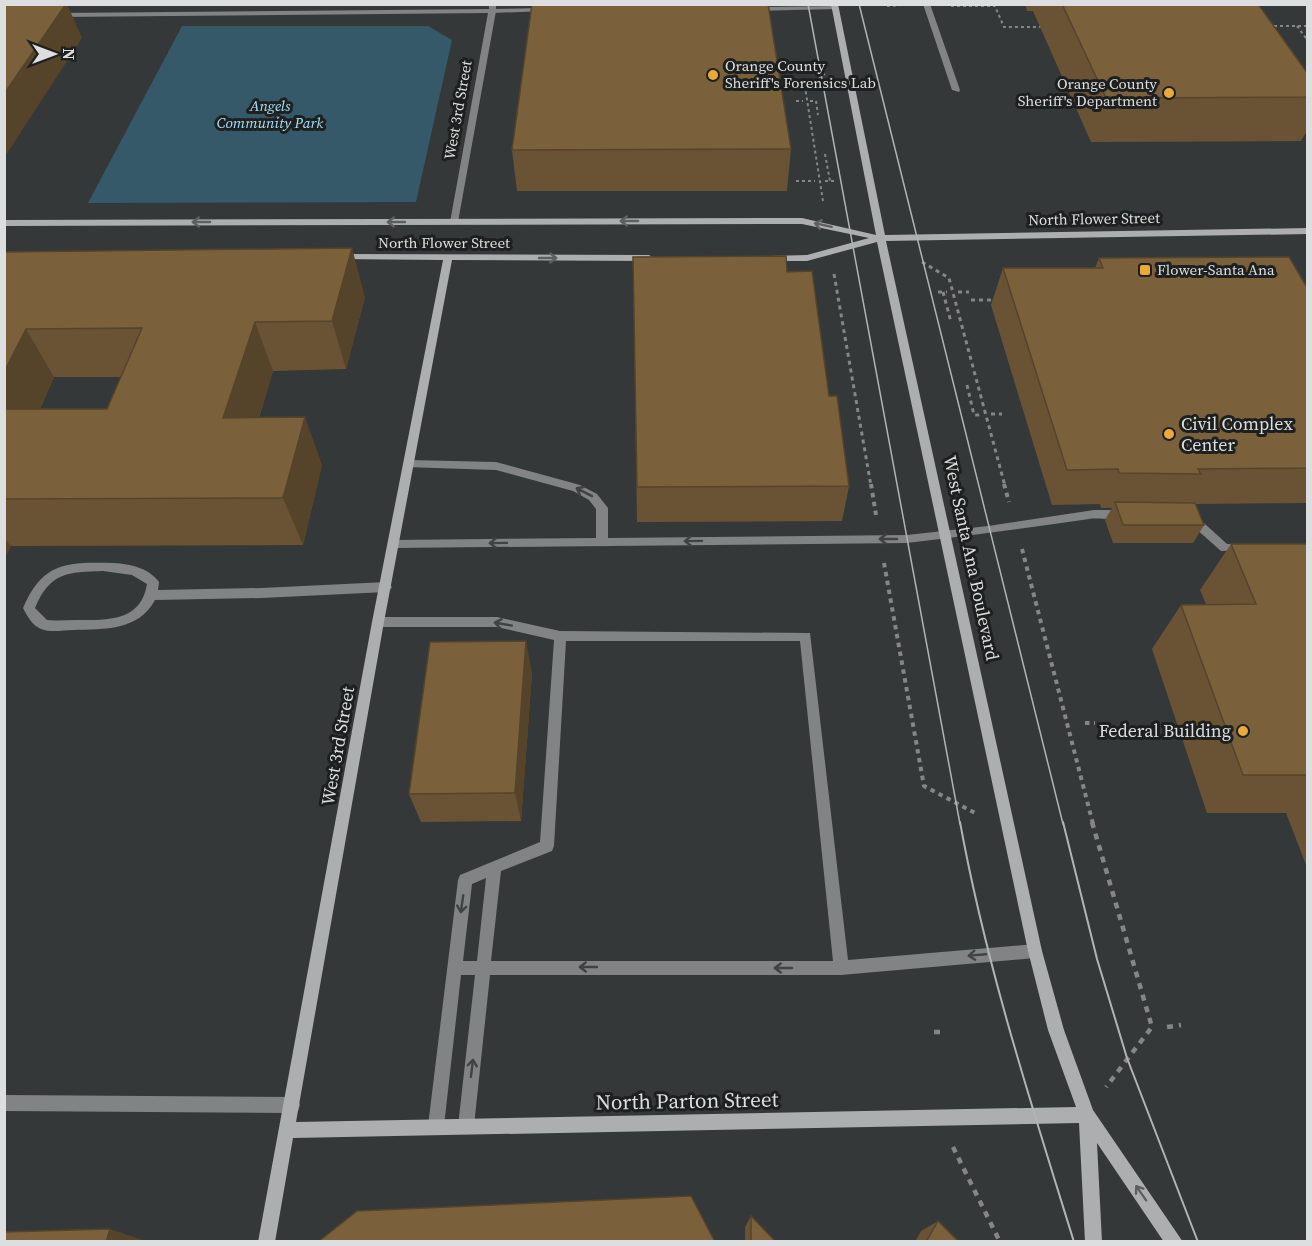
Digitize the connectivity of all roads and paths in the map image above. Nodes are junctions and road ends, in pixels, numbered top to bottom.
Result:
1 (170, 4) edge
2 (926, 4) edge
3 (912, 5) edge
4 (995, 5) edge
5 (835, 6) edge
6 (887, 6) edge
7 (941, 6) edge
8 (493, 8) edge
9 (746, 9) edge
10 (550, 10) edge
11 (164, 14) junction
12 (50, 15) edge
13 (1262, 26) edge
14 (1297, 26) junction
15 (1308, 26) edge
16 (1051, 27) dead end
17 (1308, 41) edge
18 (846, 61) junction
19 (956, 90) dead end
20 (796, 101) dead end
21 (803, 101) dead end
22 (810, 101) dead end
23 (818, 116) dead end
24 (825, 154) dead end
25 (796, 181) dead end
26 (815, 181) dead end
27 (825, 181) dead end
28 (830, 181) junction
29 (835, 181) dead end
30 (454, 222) junction
31 (4, 223) edge
32 (827, 226) junction
33 (1308, 231) edge
34 (880, 238) junction
35 (831, 252) junction
36 (324, 257) edge
37 (448, 258) junction
38 (658, 258) edge
39 (763, 258) edge
40 (938, 292) dead end
41 (958, 292) dead end
42 (969, 292) dead end
43 (971, 300) dead end
44 (1006, 300) edge
45 (951, 322) dead end
46 (967, 385) dead end
47 (991, 414) dead end
48 (1002, 414) dead end
49 (980, 415) dead end
50 (409, 464) junction
51 (1130, 514) edge
52 (1177, 515) edge
53 (1016, 526) junction
54 (947, 536) junction
55 (880, 539) junction
56 (602, 542) junction
57 (394, 544) junction
58 (1257, 546) edge
59 (386, 587) junction
60 (153, 595) junction
61 (378, 622) junction
62 (560, 636) junction
63 (1085, 723) dead end
64 (1095, 723) dead end
65 (1009, 830) junction
66 (494, 867) junction
67 (1035, 951) junction
68 (484, 967) junction
69 (454, 968) junction
70 (841, 968) junction
71 (1181, 1025) dead end
72 (1167, 1027) dead end
73 (934, 1032) dead end
74 (943, 1032) dead end
75 (4, 1103) edge
76 (292, 1105) junction
77 (1087, 1115) junction
78 (436, 1126) junction
79 (466, 1126) junction
80 (287, 1130) junction
81 (953, 1147) dead end
82 (266, 1242) edge
83 (1000, 1242) edge
84 (1094, 1242) edge
85 (1175, 1242) edge

1 - 11 street
2 - 19 street
3 - 6 path
4 - 7 path
4 - 16 path
5 - 9 street
5 - 18 main road, West Santa Ana Boulevard
8 - 10 street
8 - 11 street
8 - 30 street, West 3rd Street
11 - 12 street
13 - 14 path
14 - 15 path
14 - 17 path
18 - 32 path
18 - 34 main road, West Santa Ana Boulevard
20 - 21 path
22 - 23 path
24 - 28 path
25 - 26 path
27 - 28 path
28 - 29 path
30 -> 31 main road, North Flower Street
32 -> 30 main road, North Flower Street
32 - 34 main road, North Flower Street
33 - 34 main road, North Flower Street
34 - 35 main road, North Flower Street
34 - 53 path
34 - 54 main road, West Santa Ana Boulevard
35 - 39 main road, North Flower Street
35 - 55 path
36 - 37 main road, North Flower Street
37 -> 38 main road, North Flower Street
37 - 50 main road, West 3rd Street
40 - 45 path
41 - 42 path
43 - 44 path
46 - 49 path
47 - 48 path
56 -> 50 street
50 - 57 main road, West 3rd Street
51 - 53 street
52 - 58 street
53 - 54 street
53 - 77 path
54 -> 55 street
54 - 65 main road, West Santa Ana Boulevard
55 -> 56 street
55 - 65 path
56 -> 57 street
57 - 59 main road, West 3rd Street
59 - 60 street
59 - 61 main road, West 3rd Street
60 - 60 street
62 -> 61 street
61 - 76 main road, West 3rd Street
62 - 66 street
62 - 70 street
63 - 64 path
65 - 67 main road, West Santa Ana Boulevard
66 - 68 street
66 -> 69 street
67 -> 70 street
67 - 77 main road, West Santa Ana Boulevard
68 - 69 street
70 -> 68 street
79 -> 68 street
69 - 78 street
71 - 72 path
73 - 74 path
75 - 76 street
76 - 80 main road, West 3rd Street
77 - 79 main road, North Parton Street
77 - 84 main road, West Santa Ana Boulevard
85 -> 77 main road, West Santa Ana Boulevard
78 - 79 main road, North Parton Street
78 - 80 main road, North Parton Street
80 - 82 main road, West 3rd Street
81 - 83 path

